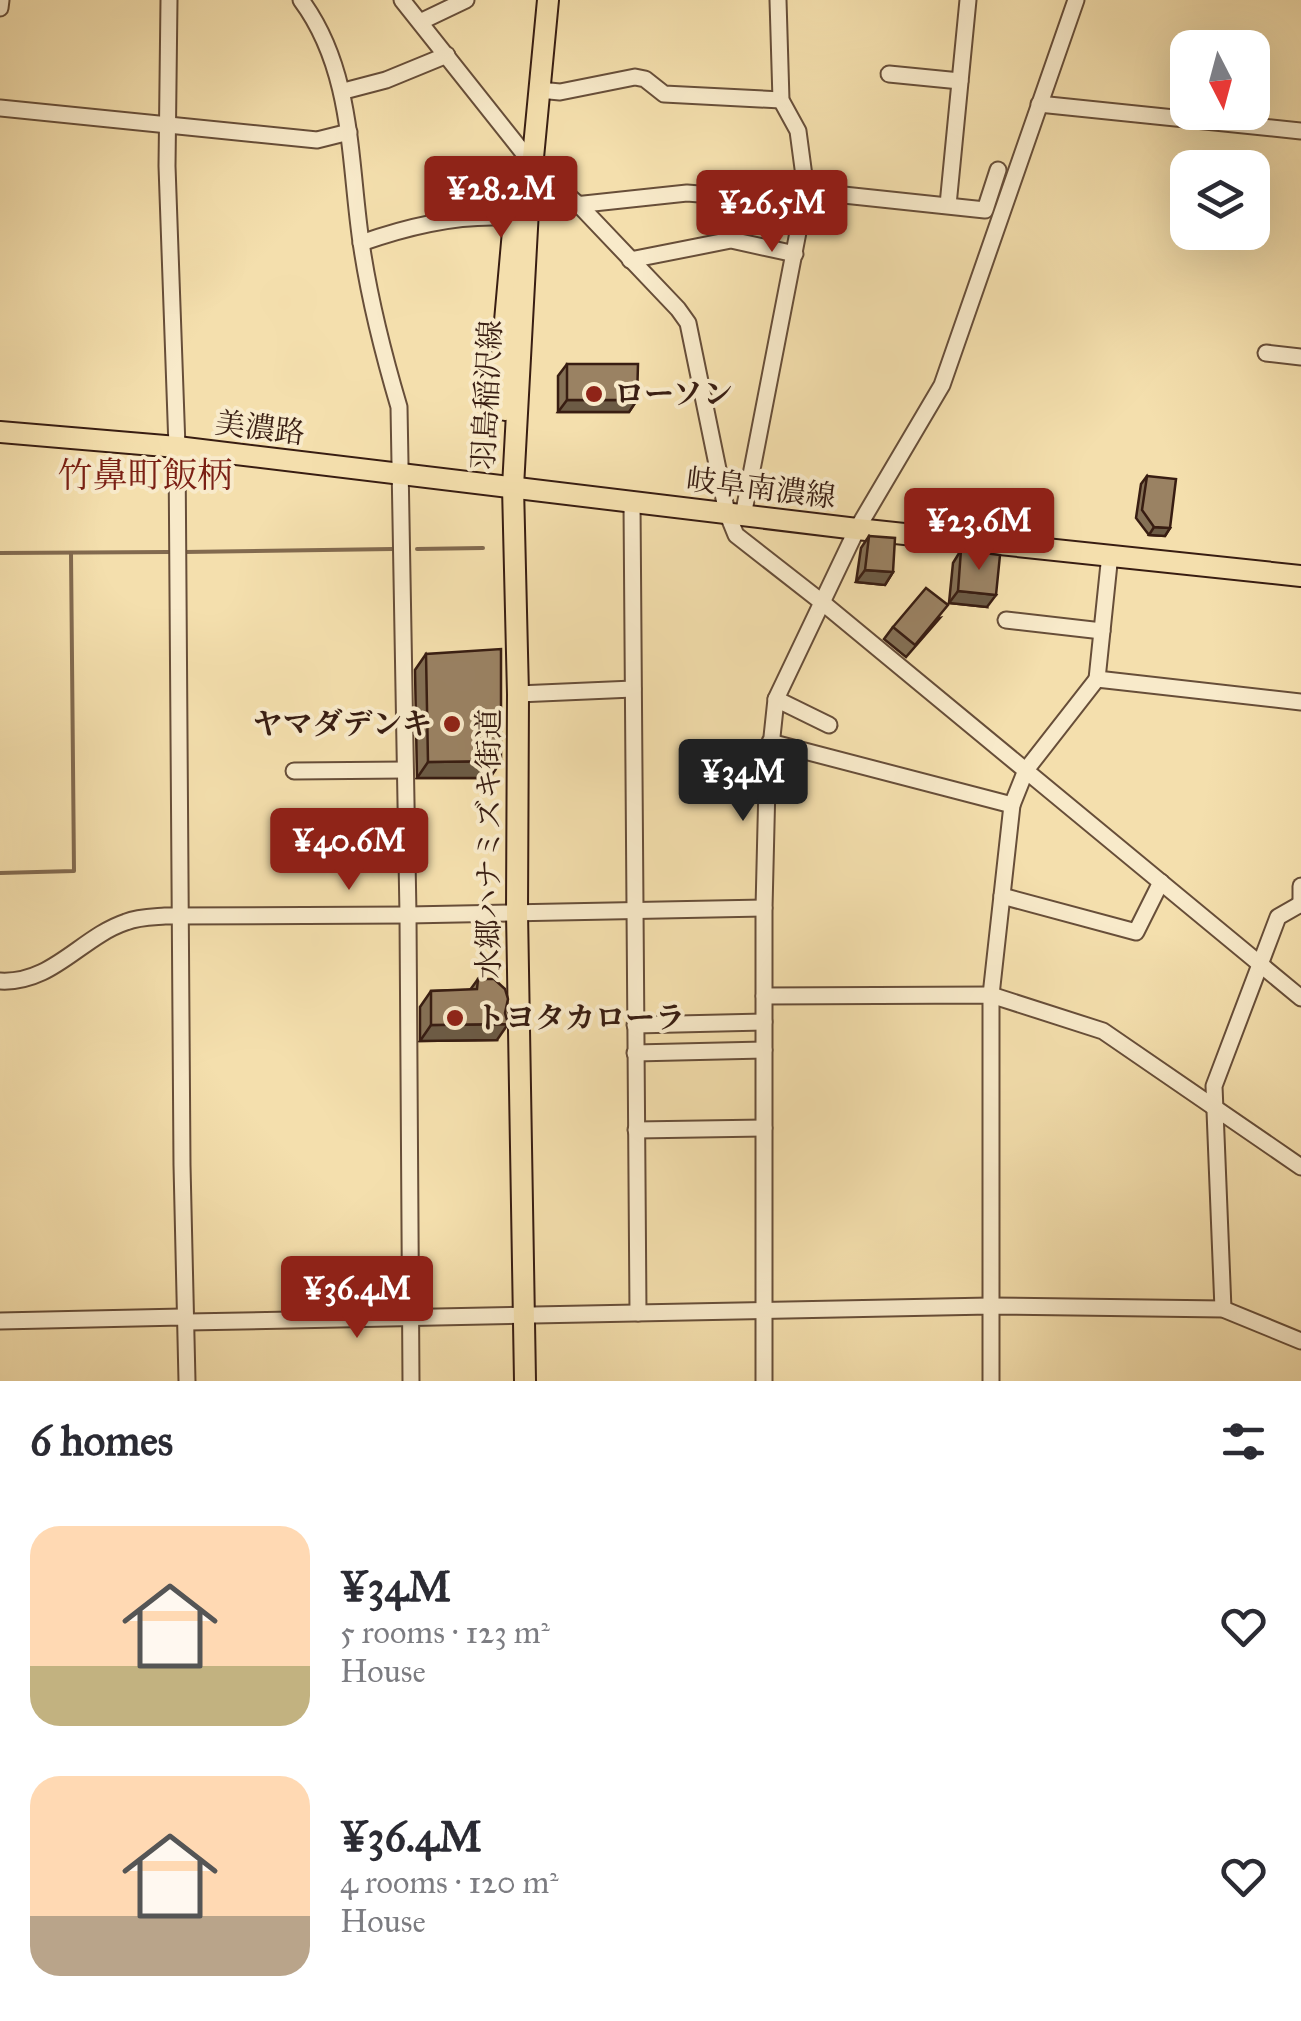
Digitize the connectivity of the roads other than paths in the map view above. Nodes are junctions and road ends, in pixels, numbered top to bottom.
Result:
1 (1, 0) edge
2 (169, 0) edge
3 (300, 0) edge
4 (402, 0) edge
5 (466, 0) edge
6 (537, 0) edge
7 (548, 0) edge
8 (778, 0) edge
9 (968, 0) edge
10 (1076, 0) edge
11 (0, 8) edge
12 (422, 21) junction
13 (447, 56) junction
14 (888, 74) dead end
15 (960, 81) junction
16 (540, 90) junction
17 (344, 91) junction
18 (781, 100) junction
19 (1039, 104) junction
20 (0, 108) edge
21 (168, 124) junction
22 (1301, 131) edge
23 (349, 132) junction
24 (527, 157) junction
25 (998, 170) dead end
26 (806, 191) junction
27 (948, 205) junction
28 (582, 206) junction
29 (522, 214) junction
30 (361, 244) junction
31 (795, 254) junction
32 (630, 260) junction
33 (1266, 353) dead end
34 (1301, 357) edge
35 (0, 432) edge
36 (178, 447) junction
37 (400, 476) junction
38 (512, 487) junction
39 (632, 503) junction
40 (736, 514) junction
41 (857, 529) junction
42 (1110, 554) junction
43 (1301, 576) edge
44 (823, 603) junction
45 (1006, 620) dead end
46 (1102, 631) junction
47 (1097, 679) junction
48 (633, 689) junction
49 (518, 694) junction
50 (776, 699) junction
51 (1301, 702) edge
52 (829, 724) dead end
53 (770, 742) junction
54 (405, 770) junction
55 (1026, 770) junction
56 (294, 771) dead end
57 (1012, 805) junction
58 (1161, 882) junction
59 (1301, 886) edge
60 (1002, 896) junction
61 (1300, 905) edge
62 (764, 908) junction
63 (634, 909) junction
64 (518, 912) junction
65 (408, 915) junction
66 (183, 917) junction
67 (1260, 964) junction
68 (0, 980) edge
69 (990, 995) junction
70 (764, 996) junction
71 (1301, 998) edge
72 (764, 1022) junction
73 (635, 1025) junction
74 (764, 1050) junction
75 (636, 1053) junction
76 (1214, 1110) junction
77 (764, 1128) junction
78 (636, 1130) junction
79 (1301, 1167) edge
80 (990, 1306) junction
81 (1223, 1309) junction
82 (764, 1311) junction
83 (638, 1313) junction
84 (524, 1316) junction
85 (410, 1318) junction
86 (0, 1321) edge
87 (188, 1322) junction
88 (1301, 1341) edge
89 (187, 1381) edge
90 (412, 1381) edge
91 (526, 1381) edge
92 (764, 1381) edge
93 (991, 1381) edge

1 - 11 street
2 - 21 street
3 - 17 street
4 - 12 street
5 - 12 street
6 - 24 main road, 羽島稲沢線
7 - 16 main road, 羽島稲沢線
8 - 18 street
9 - 15 street
10 - 19 street
12 - 13 street
13 - 17 street
13 - 24 street
14 - 15 street
15 - 27 street
16 - 18 street
16 - 24 main road, 羽島稲沢線
17 - 23 street
18 - 26 street
19 - 22 street
19 - 41 street
20 - 21 street
21 - 23 street
21 - 36 street
23 - 30 street
24 - 28 street
24 - 29 main road, 羽島稲沢線
25 - 27 street
26 - 27 street
26 - 28 street
26 - 31 street
28 - 29 street
28 - 32 street
29 - 30 street
29 - 38 main road, 羽島稲沢線
30 - 37 street
31 - 32 street
31 - 40 street
32 - 40 street
33 - 34 street
35 - 36 main road, 美濃路
36 - 37 main road, 美濃路
36 - 66 street
37 - 38 main road, 美濃路
37 - 54 street
38 - 39 main road, 岐阜南濃線
38 - 49 main road, 水郷ハナミズキ街道
39 - 40 main road, 岐阜南濃線
39 - 48 street
40 - 41 main road, 岐阜南濃線
40 - 44 street
41 - 42 main road, 岐阜南濃線
41 - 44 street
42 - 43 main road, 岐阜南濃線
42 - 46 street
44 - 50 street
44 - 55 street
45 - 46 street
46 - 47 street
47 - 51 street
47 - 55 street
48 - 49 street
48 - 63 street
49 - 64 main road, 水郷ハナミズキ街道
50 - 52 street
50 - 53 street
53 - 57 street
53 - 62 street
54 - 56 street
54 - 65 street
55 - 57 street
55 - 58 street
57 - 60 street
58 - 60 street
58 - 67 street
59 - 61 street
60 - 69 street
61 - 67 street
62 - 63 street
62 - 70 street
63 - 64 street
63 - 73 street
64 - 65 street
64 - 84 main road, 水郷ハナミズキ街道
65 - 66 street
65 - 85 street
66 - 68 street
66 - 87 street
67 - 71 street
67 - 76 street
69 - 70 street
69 - 76 street
69 - 80 street
70 - 72 street
72 - 73 street
72 - 74 street
73 - 75 street
74 - 75 street
74 - 77 street
75 - 78 street
76 - 79 street
76 - 81 street
77 - 78 street
77 - 82 street
78 - 83 street
80 - 81 street
80 - 82 street
80 - 93 street
81 - 88 street
82 - 83 street
82 - 92 street
83 - 84 street
84 - 85 street
84 - 91 main road, 水郷ハナミズキ街道
85 - 87 street
85 - 90 street
86 - 87 street
87 - 89 street

